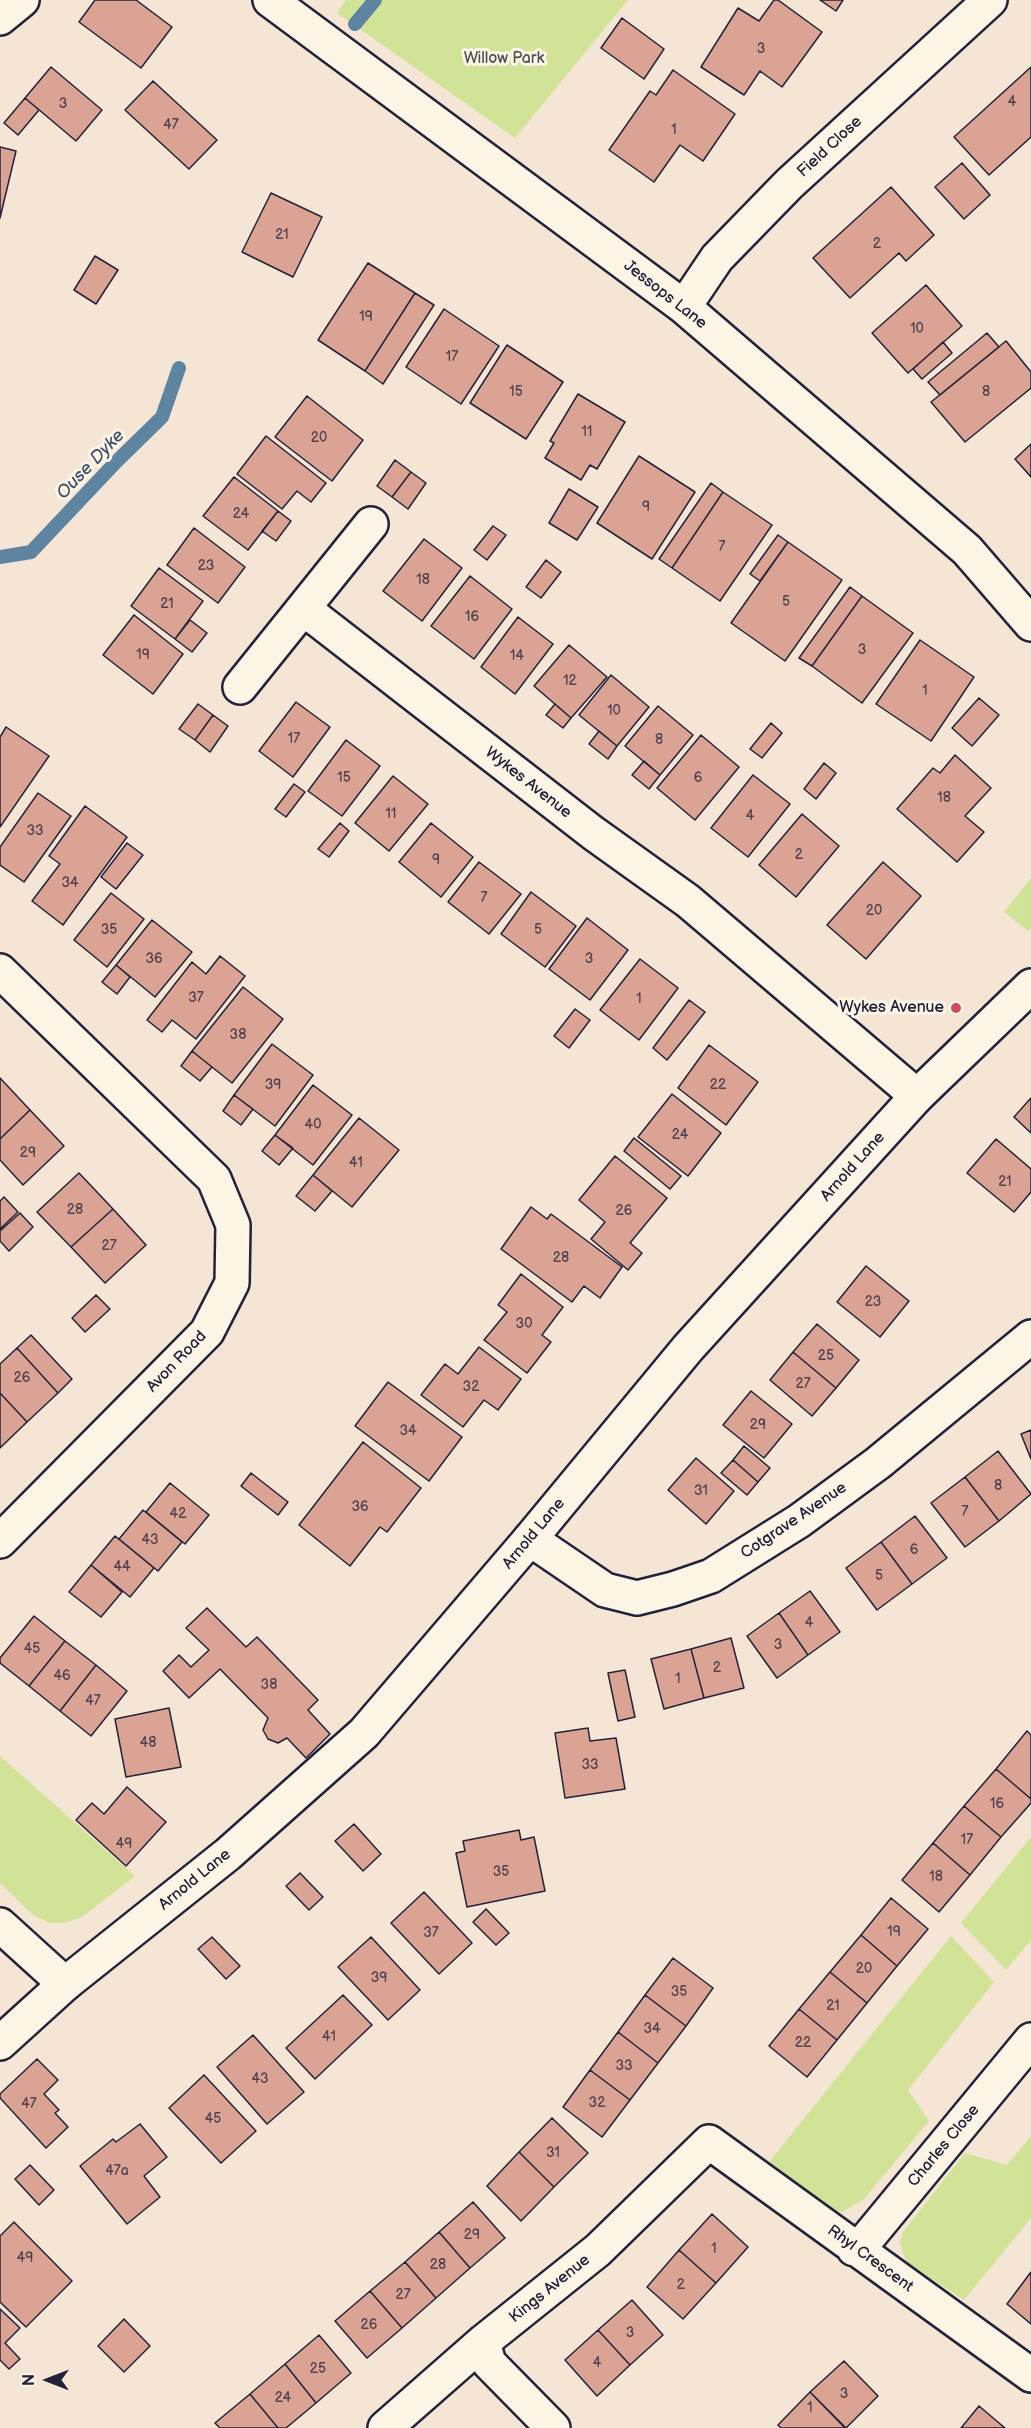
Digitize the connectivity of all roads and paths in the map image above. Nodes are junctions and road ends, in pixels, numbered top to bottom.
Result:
1 (22, 0) edge
2 (270, 0) edge
3 (990, 0) edge
4 (0, 18) edge
5 (684, 307) junction
6 (371, 524) dead end
7 (304, 609) junction
8 (1031, 624) edge
9 (240, 687) dead end
10 (0, 971) edge
11 (1031, 986) edge
12 (917, 1096) junction
13 (1031, 1337) edge
14 (530, 1539) junction
15 (0, 1541) edge
16 (0, 1925) edge
17 (65, 1984) junction
18 (1031, 2040) edge
19 (0, 2043) edge
20 (709, 2142) joint
21 (854, 2249) junction
22 (483, 2342) junction
23 (1031, 2375) edge
24 (385, 2428) edge
25 (553, 2428) edge

1 - 4 street
2 - 5 street, Jessops Lane
3 - 5 street, Field Close
5 - 8 street, Jessops Lane
6 - 7 street
7 - 9 street
7 - 12 street, Wykes Avenue
10 - 15 street, Avon Road
11 - 12 street, Arnold Lane
12 - 14 street, Arnold Lane
13 - 14 street, Cotgrave Avenue
14 - 17 street, Arnold Lane
16 - 17 street
17 - 19 street, Arnold Lane
18 - 21 street, Charles Close
20 - 21 street, Rhyl Crescent
20 - 22 street, Kings Avenue
21 - 23 street, Rhyl Crescent
22 - 24 street, Kings Avenue
22 - 25 street

